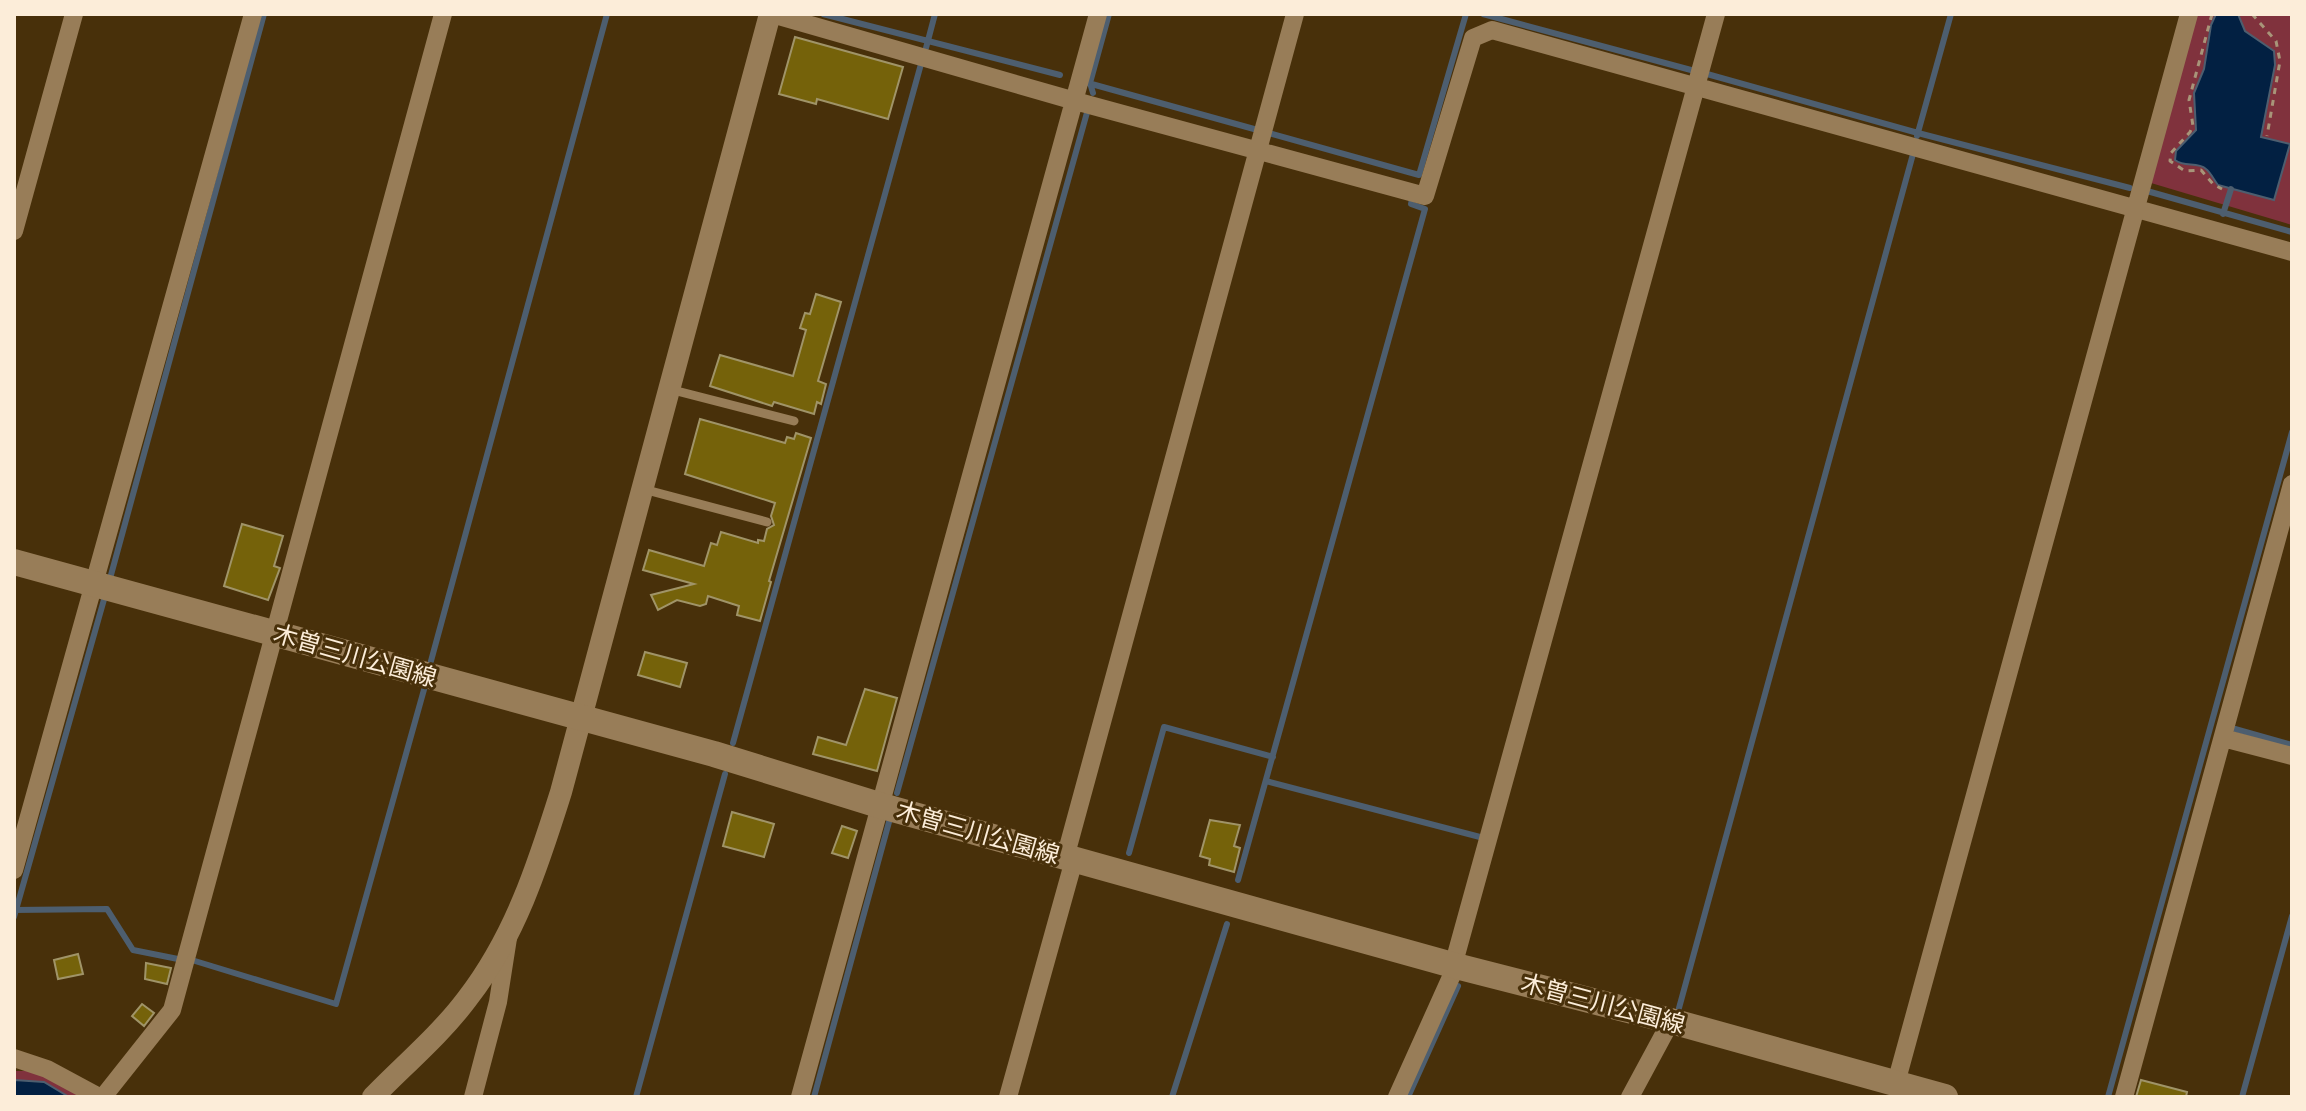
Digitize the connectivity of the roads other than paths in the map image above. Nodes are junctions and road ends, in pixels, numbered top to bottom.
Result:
1 (74, 14) edge
2 (253, 14) edge
3 (443, 14) edge
4 (771, 14) edge
5 (1098, 14) edge
6 (1295, 14) edge
7 (1716, 14) edge
8 (2189, 14) edge
9 (1697, 86) junction
10 (1075, 101) junction
11 (1257, 152) junction
12 (2136, 208) junction
13 (14, 231) edge
14 (2292, 252) edge
15 (669, 389) junction
16 (794, 421) dead end
17 (2292, 484) edge
18 (642, 489) junction
19 (767, 522) dead end
20 (14, 562) edge
21 (95, 584) junction
22 (273, 633) junction
23 (579, 718) junction
24 (2223, 738) junction
25 (2292, 756) edge
26 (882, 806) junction
27 (1070, 859) junction
28 (14, 870) edge
29 (509, 931) junction
30 (1454, 966) junction
31 (1671, 1021) junction
32 (14, 1058) edge
33 (1896, 1083) junction
34 (101, 1097) edge
35 (373, 1097) edge
36 (473, 1097) edge
37 (800, 1097) edge
38 (1008, 1097) edge
39 (1397, 1097) edge
40 (1630, 1097) edge
41 (1945, 1097) edge
42 (2124, 1097) edge

1 - 13 street
2 - 21 street
3 - 22 street
4 - 10 street
4 - 15 street
5 - 10 street
6 - 11 street
7 - 9 street
8 - 12 street
9 - 11 street
9 - 12 street
9 - 30 street
10 - 11 street
10 - 26 street
11 - 27 street
12 - 14 street
12 - 33 street
15 - 16 lane
15 - 18 street
17 - 24 street
18 - 19 lane
18 - 23 street
20 - 21 main road, 木曽三川公園線
21 - 22 main road, 木曽三川公園線
21 - 28 street
22 - 23 main road, 木曽三川公園線
22 - 34 street
23 - 26 main road, 木曽三川公園線
23 - 29 street
24 - 25 street
24 - 42 street
26 - 27 main road, 木曽三川公園線
26 - 37 street
27 - 30 main road, 木曽三川公園線
27 - 38 street
29 - 35 street
29 - 36 street
30 - 31 main road, 木曽三川公園線
30 - 39 street
31 - 33 main road, 木曽三川公園線
31 - 40 street
32 - 34 street
33 - 41 main road, 木曽三川公園線

